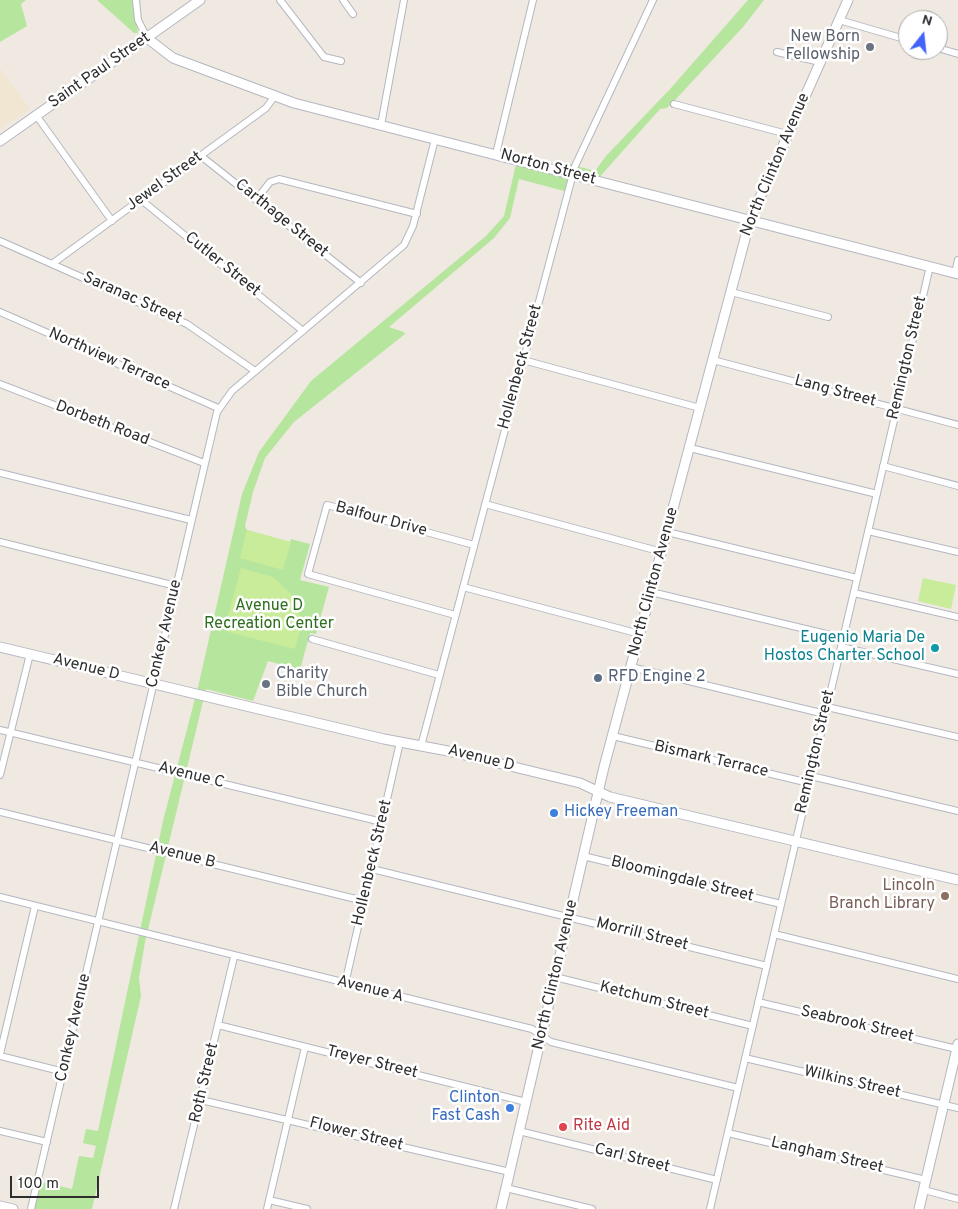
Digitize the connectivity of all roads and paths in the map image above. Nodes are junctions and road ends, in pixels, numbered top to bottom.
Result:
1 (136, 0) edge
2 (200, 0) edge
3 (280, 0) edge
4 (343, 0) edge
5 (404, 0) edge
6 (534, 0) edge
7 (653, 0) edge
8 (848, 0) edge
9 (353, 14) dead end
10 (839, 20) junction
11 (898, 37) edge
12 (147, 38) junction
13 (777, 52) dead end
14 (341, 61) dead end
15 (820, 62) junction
16 (274, 97) junction
17 (674, 104) dead end
18 (36, 115) junction
19 (380, 125) junction
20 (787, 134) junction
21 (435, 139) junction
22 (0, 141) edge
23 (496, 154) junction
24 (201, 156) junction
25 (572, 174) junction
26 (140, 200) junction
27 (256, 200) junction
28 (416, 214) junction
29 (750, 220) junction
30 (112, 221) junction
31 (0, 241) edge
32 (958, 260) edge
33 (52, 264) junction
34 (930, 266) junction
35 (956, 273) edge
36 (361, 283) junction
37 (731, 292) junction
38 (0, 312) edge
39 (828, 318) dead end
40 (303, 331) junction
41 (523, 360) junction
42 (713, 360) junction
43 (255, 371) junction
44 (0, 384) edge
45 (218, 408) junction
46 (700, 408) junction
47 (896, 408) junction
48 (958, 424) edge
49 (690, 448) junction
50 (204, 463) junction
51 (883, 466) junction
52 (0, 473) edge
53 (958, 486) edge
54 (877, 494) junction
55 (485, 504) junction
56 (191, 520) junction
57 (868, 531) junction
58 (667, 532) junction
59 (0, 542) edge
60 (474, 545) junction
61 (662, 552) junction
62 (958, 552) edge
63 (857, 578) junction
64 (176, 586) junction
65 (463, 586) junction
66 (651, 592) junction
67 (854, 592) junction
68 (455, 615) junction
69 (958, 617) edge
70 (640, 634) junction
71 (843, 638) junction
72 (312, 639) dead end
73 (0, 647) edge
74 (841, 647) junction
75 (30, 654) junction
76 (631, 667) junction
77 (958, 674) edge
78 (439, 675) junction
79 (153, 684) junction
80 (826, 710) junction
81 (0, 730) edge
82 (11, 732) junction
83 (613, 736) junction
84 (958, 738) edge
85 (400, 742) junction
86 (421, 746) junction
87 (135, 762) junction
88 (0, 775) edge
89 (810, 780) junction
90 (598, 792) junction
91 (958, 811) edge
92 (0, 812) edge
93 (382, 822) junction
94 (117, 841) junction
95 (796, 841) junction
96 (583, 856) junction
97 (372, 869) junction
98 (958, 880) edge
99 (0, 897) edge
100 (364, 901) junction
101 (781, 904) junction
102 (35, 906) junction
103 (569, 917) junction
104 (98, 922) junction
105 (774, 934) junction
106 (234, 957) junction
107 (766, 966) junction
108 (555, 977) junction
109 (958, 979) edge
110 (345, 984) junction
111 (758, 1002) junction
112 (218, 1025) junction
113 (752, 1026) junction
114 (542, 1035) junction
115 (957, 1046) edge
116 (305, 1047) junction
117 (0, 1055) edge
118 (745, 1058) junction
119 (64, 1072) junction
120 (738, 1088) junction
121 (201, 1100) junction
122 (526, 1102) junction
123 (944, 1105) junction
124 (958, 1108) edge
125 (288, 1118) junction
126 (0, 1131) edge
127 (519, 1132) junction
128 (728, 1133) junction
129 (47, 1142) junction
130 (510, 1172) junction
131 (717, 1180) junction
132 (926, 1180) junction
133 (506, 1188) junction
134 (924, 1190) junction
135 (958, 1199) edge
136 (269, 1200) junction
137 (0, 1206) edge
138 (13, 1209) edge
139 (32, 1209) edge
140 (174, 1209) edge
141 (267, 1209) edge
142 (307, 1209) edge
143 (501, 1209) edge
144 (592, 1209) edge
145 (710, 1209) edge
146 (919, 1209) edge

1 - 12 street
2 - 12 street, Saint Paul Street
3 - 14 street
4 - 9 street
5 - 19 street
6 - 23 street
7 - 25 street, Hollenbeck Street
8 - 10 street, North Clinton Avenue
10 - 11 street
10 - 15 street, North Clinton Avenue
12 - 16 street, Norton Street
12 - 18 street, Saint Paul Street
13 - 15 street
15 - 20 street, North Clinton Avenue
16 - 19 street, Norton Street
16 - 24 street, Jewel Street
17 - 20 street
18 - 22 street, Saint Paul Street
18 - 30 street
19 - 21 street, Norton Street
20 - 29 street, North Clinton Avenue
21 - 23 street, Norton Street
21 - 28 street, Conkey Avenue
23 - 25 street, Norton Street
24 - 26 street, Jewel Street
24 - 27 street, Carthage Street
25 - 29 street, Norton Street
25 - 41 street, Hollenbeck Street
26 - 30 street, Jewel Street
26 - 40 street, Cutler Street
27 - 28 street
27 - 36 street, Carthage Street
28 - 36 street, Conkey Avenue
29 - 34 street, Norton Street
29 - 37 street, North Clinton Avenue
30 - 33 street, Jewel Street
31 - 33 street, Saranac Street
32 - 35 street
33 - 43 street, Saranac Street
34 - 35 street, Norton Street
34 - 47 street, Remington Street
36 - 40 street, Conkey Avenue
37 - 39 street
37 - 42 street, North Clinton Avenue
38 - 45 street, Northview Terrace
40 - 43 street, Conkey Avenue
41 - 46 street
41 - 55 street, Hollenbeck Street
42 - 46 street, North Clinton Avenue
42 - 47 street, Lang Street
43 - 45 street, Conkey Avenue
44 - 50 street, Dorbeth Road
45 - 50 street, Conkey Avenue
46 - 49 street, North Clinton Avenue
47 - 48 street, Lang Street
47 - 51 street, Remington Street
49 - 54 street
49 - 58 street, North Clinton Avenue
50 - 56 street, Conkey Avenue
51 - 53 street
51 - 54 street, Remington Street
52 - 56 street
54 - 57 street, Remington Street
55 - 60 street, Hollenbeck Street
55 - 61 street
56 - 64 street, Conkey Avenue
57 - 62 street
57 - 63 street, Remington Street
58 - 61 street, North Clinton Avenue
58 - 63 street
59 - 64 street
60 - 65 street, Hollenbeck Street
60 - 68 street, Balfour Drive
61 - 66 street, North Clinton Avenue
63 - 67 street, Remington Street
64 - 79 street, Conkey Avenue
65 - 68 street, Hollenbeck Street
65 - 70 street
66 - 70 street, North Clinton Avenue
66 - 71 street
67 - 69 street
67 - 71 street, Remington Street
68 - 78 street, Hollenbeck Street
70 - 76 street, North Clinton Avenue
71 - 74 street, Remington Street
72 - 78 street
73 - 75 street, Avenue D
74 - 77 street
74 - 80 street, Remington Street
75 - 79 street, Avenue D
75 - 82 street
76 - 80 street
76 - 83 street, North Clinton Avenue
78 - 86 street, Hollenbeck Street
79 - 85 street, Avenue D
79 - 87 street, Conkey Avenue
80 - 84 street
80 - 89 street, Remington Street
81 - 82 street, Avenue C
82 - 87 street, Avenue C
82 - 88 street
83 - 89 street, Bismark Terrace
83 - 90 street, North Clinton Avenue
85 - 86 street, Avenue D
85 - 93 street, Hollenbeck Street
86 - 90 street, Avenue D
87 - 93 street, Avenue C
87 - 94 street, Conkey Avenue
89 - 91 street, Bismark Terrace
89 - 95 street, Remington Street
90 - 95 street, Avenue D
90 - 96 street, North Clinton Avenue
92 - 94 street, Avenue B
93 - 97 street, Hollenbeck Street
94 - 100 street, Avenue B
94 - 104 street, Conkey Avenue
95 - 98 street, Avenue D
95 - 101 street, Remington Street
96 - 101 street, Bloomingdale Street
96 - 103 street, North Clinton Avenue
97 - 100 street, Hollenbeck Street
97 - 103 street, Morrill Street
99 - 102 street, Avenue A
100 - 110 street, Hollenbeck Street
101 - 105 street, Remington Street
102 - 104 street, Avenue A
102 - 117 street
103 - 107 street, Morrill Street
103 - 108 street, North Clinton Avenue
104 - 106 street, Avenue A
104 - 119 street, Conkey Avenue
105 - 107 street, Remington Street
105 - 109 street
106 - 110 street, Avenue A
106 - 112 street, Roth Street
107 - 111 street, Remington Street
108 - 113 street, Ketchum Street
108 - 114 street, North Clinton Avenue
110 - 114 street, Avenue A
111 - 113 street, Remington Street
111 - 115 street, Seabrook Street
112 - 116 street, Treyer Street
112 - 121 street, Roth Street
113 - 118 street, Remington Street
114 - 120 street, Avenue A
114 - 122 street, North Clinton Avenue
115 - 123 street
116 - 122 street, Treyer Street
116 - 125 street
117 - 119 street
118 - 120 street, Remington Street
118 - 123 street, Wilkins Street
119 - 129 street, Conkey Avenue
120 - 128 street, Remington Street
121 - 125 street, Flower Street
121 - 140 street, Roth Street
122 - 127 street, North Clinton Avenue
123 - 124 street, Wilkins Street
123 - 132 street
125 - 130 street, Flower Street
125 - 136 street
126 - 129 street
127 - 130 street, North Clinton Avenue
127 - 131 street, Carl Street
128 - 131 street, Remington Street
128 - 132 street, Langham Street
129 - 139 street, Conkey Avenue
130 - 133 street, North Clinton Avenue
131 - 145 street, Remington Street
132 - 134 street
133 - 143 street, North Clinton Avenue
133 - 144 street
134 - 135 street
134 - 146 street
136 - 141 street
136 - 142 street
137 - 138 street

